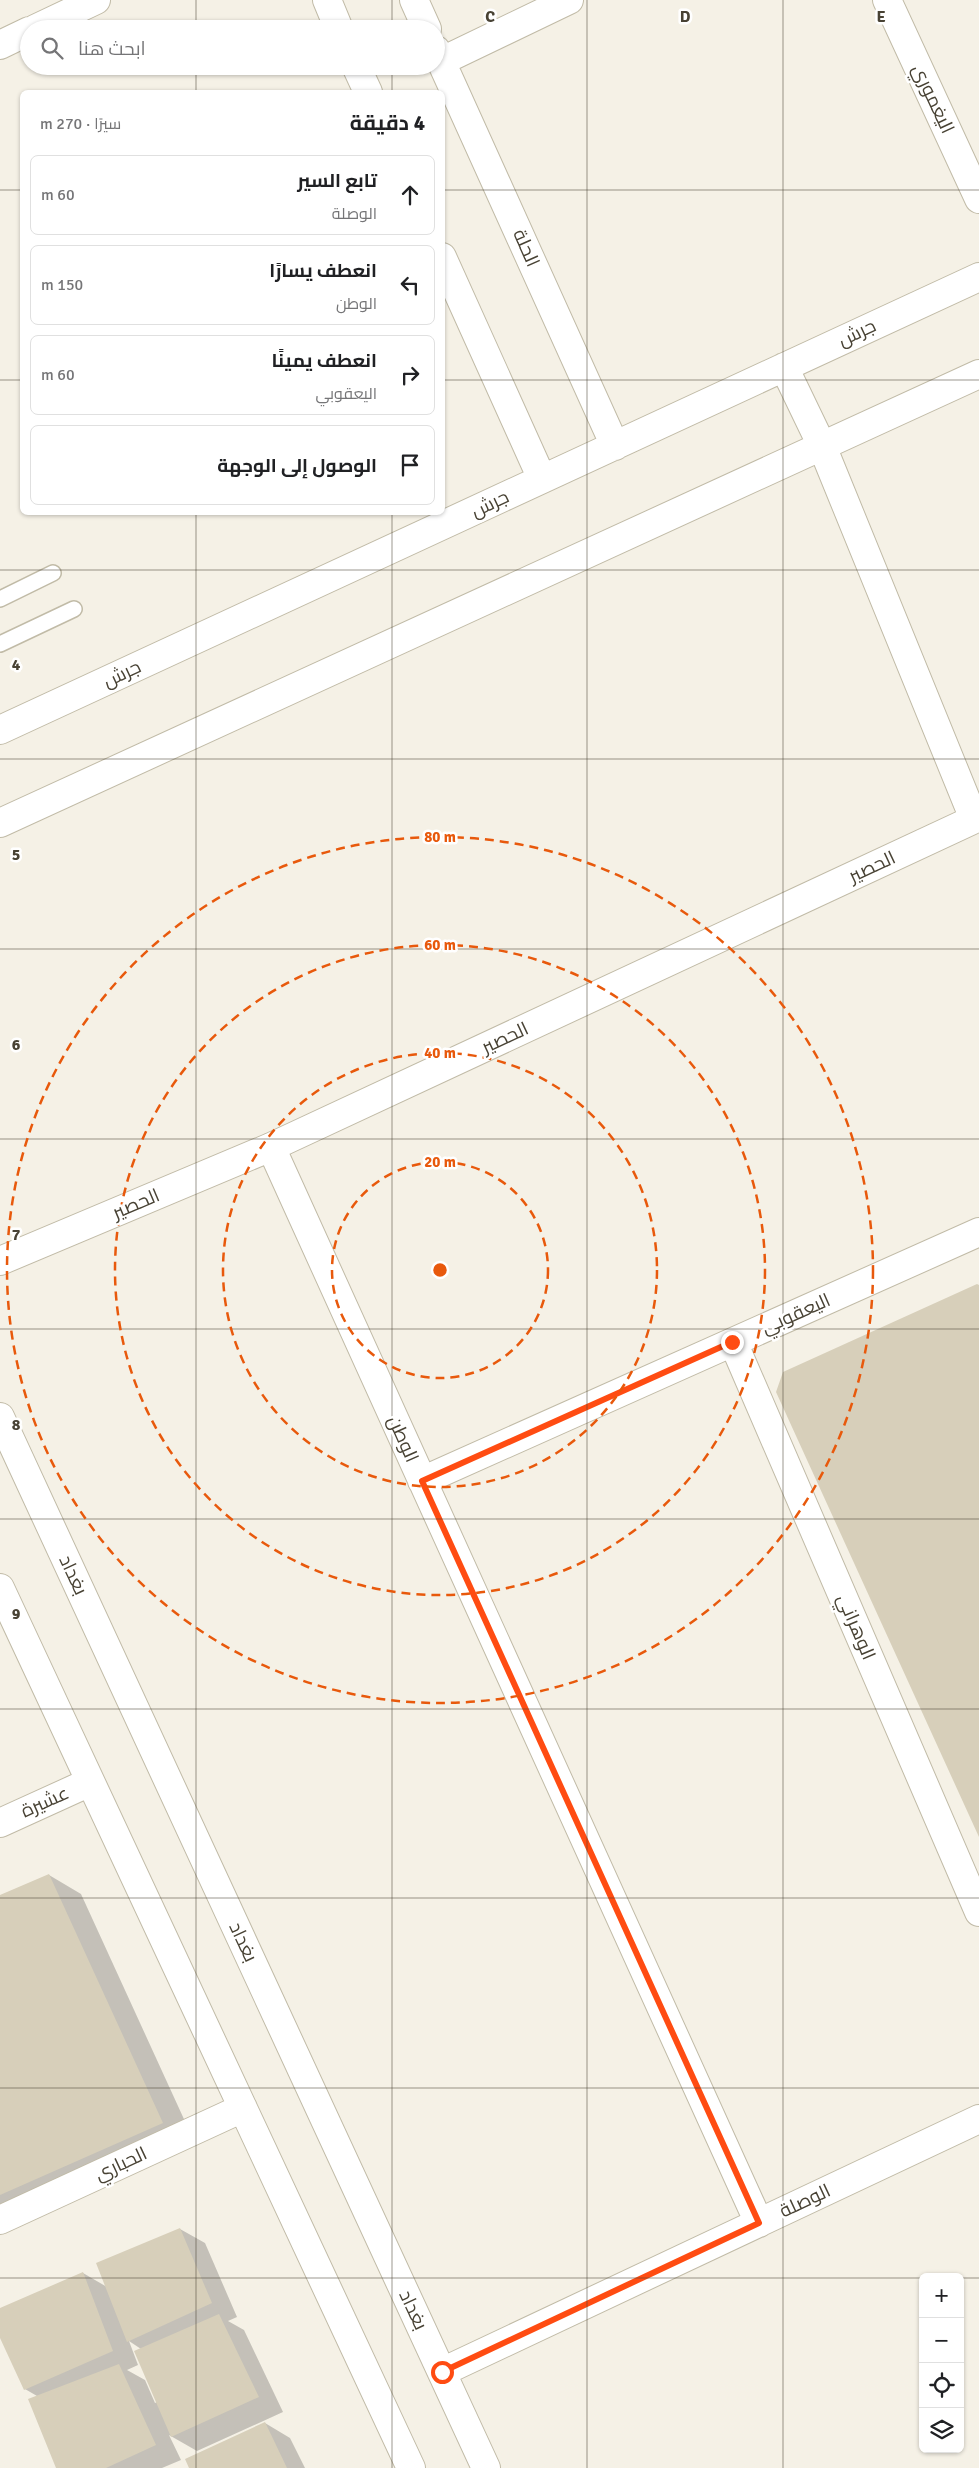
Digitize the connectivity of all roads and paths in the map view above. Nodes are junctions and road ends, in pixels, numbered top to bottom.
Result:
1 (96, 0) edge
2 (326, 0) edge
3 (414, 0) edge
4 (569, 0) edge
5 (887, 0) edge
6 (53, 20) edge
7 (336, 20) edge
8 (423, 20) edge
9 (20, 35) edge
10 (0, 45) edge
11 (445, 53) edge
12 (445, 69) edge
13 (360, 75) edge
14 (367, 90) edge
15 (979, 199) edge
16 (445, 264) edge
17 (979, 277) edge
18 (784, 368) junction
19 (979, 374) edge
20 (615, 446) junction
21 (822, 446) junction
22 (542, 479) junction
23 (53, 573) dead end
24 (0, 600) edge
25 (74, 609) dead end
26 (0, 644) edge
27 (0, 730) edge
28 (976, 818) edge
29 (0, 823) edge
30 (271, 1147) junction
31 (979, 1232) edge
32 (0, 1261) edge
33 (732, 1342) junction
34 (0, 1417) edge
35 (422, 1481) junction
36 (0, 1588) edge
37 (90, 1782) junction
38 (0, 1823) edge
39 (979, 1912) edge
40 (243, 2108) junction
41 (979, 2119) edge
42 (0, 2220) edge
43 (759, 2223) junction
44 (442, 2372) junction
45 (411, 2468) edge
46 (486, 2468) edge

1 - 6 street
2 - 7 street
3 - 8 street
4 - 11 street
5 - 15 street, اليغموري
9 - 10 street
12 - 20 street, الحلة
13 - 14 street
16 - 22 street
17 - 18 street, جرش
18 - 20 street, جرش
18 - 21 street
19 - 21 street
20 - 22 street, جرش
21 - 28 street
21 - 29 street
22 - 27 street, جرش
23 - 24 lane
25 - 26 lane
28 - 30 street, الحصير
30 - 32 street, الحصير
30 - 35 street, الوطن
31 - 33 street, اليعقوبي
33 - 35 street, اليعقوبي
33 - 39 street, الوهراني
34 - 44 street, بغداد
35 - 43 street, الوطن
36 - 37 street
37 - 38 street, عشيرة
37 - 40 street
40 - 42 street, الحباري
40 - 45 street
41 - 43 street, الوصلة
43 - 44 street, الوصلة
44 - 46 street, بغداد

